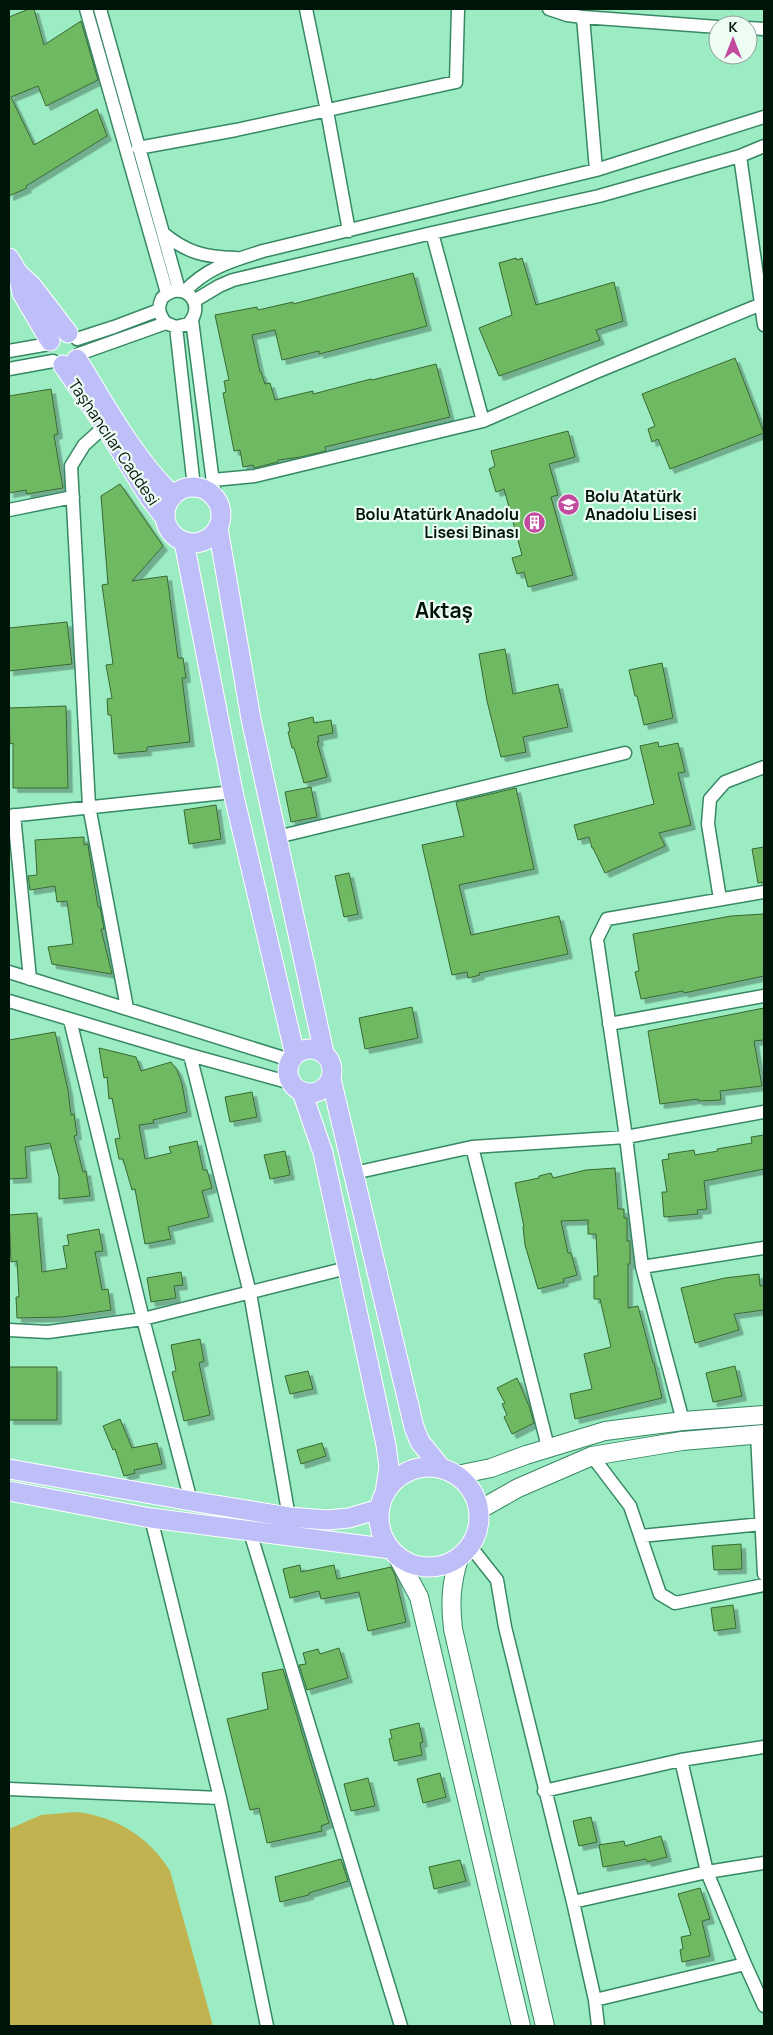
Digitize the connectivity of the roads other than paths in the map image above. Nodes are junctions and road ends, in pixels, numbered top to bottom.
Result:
1 (86, 9) edge
2 (100, 9) edge
3 (306, 9) edge
4 (458, 9) edge
5 (549, 9) edge
6 (583, 17) junction
7 (708, 26) edge
8 (327, 111) junction
9 (764, 117) edge
10 (764, 146) edge
11 (138, 148) junction
12 (740, 156) junction
13 (596, 170) junction
14 (349, 231) junction
15 (163, 233) junction
16 (432, 233) junction
17 (241, 258) junction
18 (13, 266) edge
19 (177, 292) junction
20 (194, 301) junction
21 (763, 304) edge
22 (159, 310) junction
23 (192, 320) junction
24 (171, 325) junction
25 (764, 325) edge
26 (64, 349) junction
27 (9, 351) edge
28 (9, 369) edge
29 (483, 421) junction
30 (105, 426) junction
31 (194, 487) junction
32 (214, 489) junction
33 (173, 496) junction
34 (73, 497) junction
35 (9, 510) edge
36 (165, 518) junction
37 (218, 528) junction
38 (184, 542) junction
39 (624, 753) dead end
40 (764, 767) edge
41 (233, 792) junction
42 (89, 806) junction
43 (11, 816) edge
44 (277, 837) junction
45 (764, 892) edge
46 (720, 899) junction
47 (9, 972) edge
48 (30, 979) junction
49 (764, 996) edge
50 (9, 1001) edge
51 (127, 1008) junction
52 (70, 1020) junction
53 (609, 1024) junction
54 (324, 1053) junction
55 (190, 1055) junction
56 (292, 1057) junction
57 (331, 1079) junction
58 (296, 1087) junction
59 (764, 1112) edge
60 (626, 1138) junction
61 (472, 1146) junction
62 (354, 1173) junction
63 (764, 1248) edge
64 (642, 1267) junction
65 (348, 1268) junction
66 (250, 1293) junction
67 (143, 1319) junction
68 (9, 1330) edge
69 (764, 1415) edge
70 (683, 1421) junction
71 (761, 1434) edge
72 (548, 1448) junction
73 (592, 1456) junction
74 (9, 1469) edge
75 (450, 1472) junction
76 (9, 1491) edge
77 (191, 1501) junction
78 (382, 1501) junction
79 (478, 1510) junction
80 (289, 1516) junction
81 (151, 1518) junction
82 (762, 1524) junction
83 (250, 1532) junction
84 (641, 1536) junction
85 (465, 1552) junction
86 (394, 1553) junction
87 (764, 1574) edge
88 (764, 1585) edge
89 (764, 1747) edge
90 (681, 1760) junction
91 (9, 1789) edge
92 (544, 1792) junction
93 (220, 1798) junction
94 (764, 1863) edge
95 (707, 1872) junction
96 (573, 1902) junction
97 (745, 1964) junction
98 (595, 2000) junction
99 (764, 2006) edge
100 (268, 2026) edge
101 (401, 2026) edge
102 (521, 2026) edge
103 (545, 2026) edge
104 (598, 2026) edge

1 - 19 street
2 - 11 street
3 - 8 street
4 - 8 street
5 - 6 street
6 - 7 street
6 - 13 street
8 - 11 street
8 - 14 street
9 - 13 street
10 - 12 street
11 - 15 street
12 - 16 street
12 - 21 street
13 - 14 street
14 - 17 street
15 - 17 street
15 - 19 street
16 - 20 street
16 - 29 street
17 - 19 street
18 - 26 main road
19 - 20 street
19 - 22 street
20 - 23 street
21 - 25 street
21 - 29 street
22 - 24 street
22 - 26 street
23 - 24 street
23 - 32 street
24 - 26 street
24 - 31 street
26 - 27 street
26 - 28 street
26 - 30 main road, Taşhancılar Caddesi
26 - 33 main road, Taşhancılar Caddesi
29 - 32 street
30 - 34 street
30 - 36 main road, Taşhancılar Caddesi
31 - 32 main road
31 - 33 main road
32 - 37 main road
33 - 36 main road
34 - 35 street
34 - 42 street
36 - 38 main road
37 - 38 main road
37 - 44 main road
38 - 41 main road
39 - 44 street
40 - 46 street
41 - 42 street
41 - 56 main road
42 - 43 street
42 - 51 street
43 - 48 street
44 - 54 main road
45 - 46 street
46 - 53 street
47 - 48 street
48 - 51 street
49 - 53 street
50 - 52 street
51 - 56 street
52 - 55 street
52 - 67 street
53 - 60 street
54 - 56 main road
54 - 57 main road
55 - 58 street
55 - 66 street
56 - 58 main road
57 - 58 main road
57 - 62 main road
58 - 65 main road
59 - 60 street
60 - 61 street
60 - 64 street
61 - 62 street
61 - 72 street
62 - 75 main road
63 - 64 street
64 - 70 street
65 - 66 street
65 - 78 main road
66 - 67 street
66 - 80 street
67 - 68 street
67 - 77 street
69 - 70 main road
70 - 72 main road
71 - 73 main road
71 - 82 street
72 - 75 main road
73 - 79 main road
73 - 84 street
74 - 77 main road
75 - 78 main road
75 - 79 main road
76 - 81 main road
77 - 80 main road
78 - 80 main road
78 - 86 main road
79 - 85 main road
81 - 83 main road
81 - 93 street
82 - 84 street
82 - 87 street
83 - 86 main road
83 - 101 street
84 - 88 street
85 - 86 main road
85 - 92 street
85 - 103 main road
86 - 102 main road
89 - 90 street
90 - 92 street
90 - 95 street
91 - 93 street
92 - 96 street
93 - 100 street
94 - 95 street
95 - 96 street
95 - 97 street
96 - 98 street
97 - 98 street
97 - 99 street
98 - 104 street

